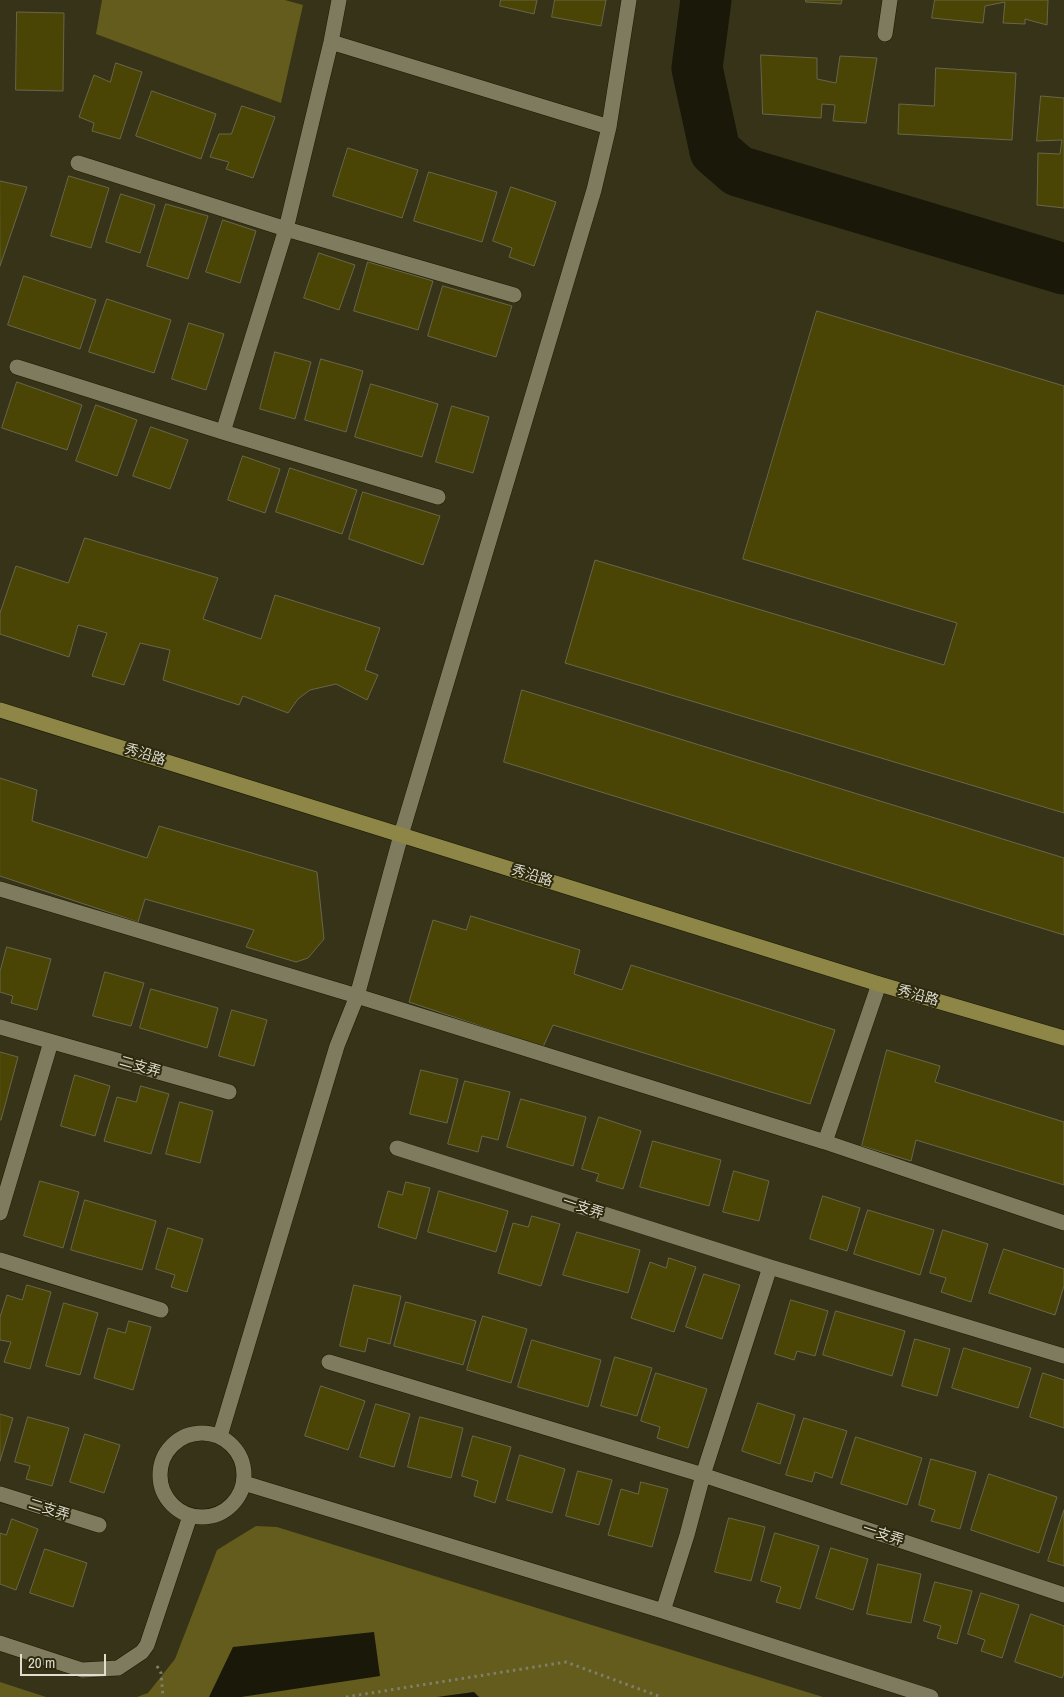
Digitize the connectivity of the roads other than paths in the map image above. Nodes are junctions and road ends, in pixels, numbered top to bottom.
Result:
1 (338, 0) edge
2 (629, 0) edge
3 (890, 0) edge
4 (885, 34) dead end
5 (331, 42) junction
6 (609, 127) junction
7 (78, 163) dead end
8 (286, 229) junction
9 (514, 295) dead end
10 (17, 367) dead end
11 (223, 432) junction
12 (438, 497) dead end
13 (0, 710) edge
14 (401, 835) junction
15 (0, 889) edge
16 (879, 984) junction
17 (356, 996) junction
18 (0, 1027) edge
19 (1064, 1038) edge
20 (51, 1042) junction
21 (230, 1092) dead end
22 (825, 1142) junction
23 (397, 1148) dead end
24 (0, 1213) edge
25 (1064, 1223) edge
26 (0, 1260) edge
27 (770, 1267) junction
28 (161, 1310) dead end
29 (1064, 1356) edge
30 (329, 1362) dead end
31 (220, 1436) junction
32 (703, 1475) junction
33 (244, 1484) junction
34 (0, 1494) edge
35 (190, 1516) junction
36 (98, 1525) dead end
37 (1064, 1595) edge
38 (663, 1611) junction
39 (0, 1643) edge
40 (931, 1697) edge

1 - 5 street
2 - 6 street
3 - 4 street
5 - 6 street
5 - 8 street
6 - 14 street
7 - 8 street
8 - 9 street
8 - 11 street
10 - 11 street
11 - 12 street
13 - 14 main road, 秀沿路
14 - 16 main road, 秀沿路
14 - 17 street
15 - 17 street
16 - 19 main road, 秀沿路
16 - 22 street
17 - 22 street
17 - 31 street
18 - 20 street, 二支弄
20 - 21 street, 二支弄
20 - 24 street
22 - 25 street
23 - 27 street, 一支弄
26 - 28 street
27 - 29 street, 一支弄
27 - 32 street
30 - 32 street, 一支弄
31 - 33 street
31 - 35 street
32 - 37 street, 一支弄
32 - 38 street
33 - 35 street
33 - 38 street
34 - 36 street, 二支弄
35 - 39 street
38 - 40 street

